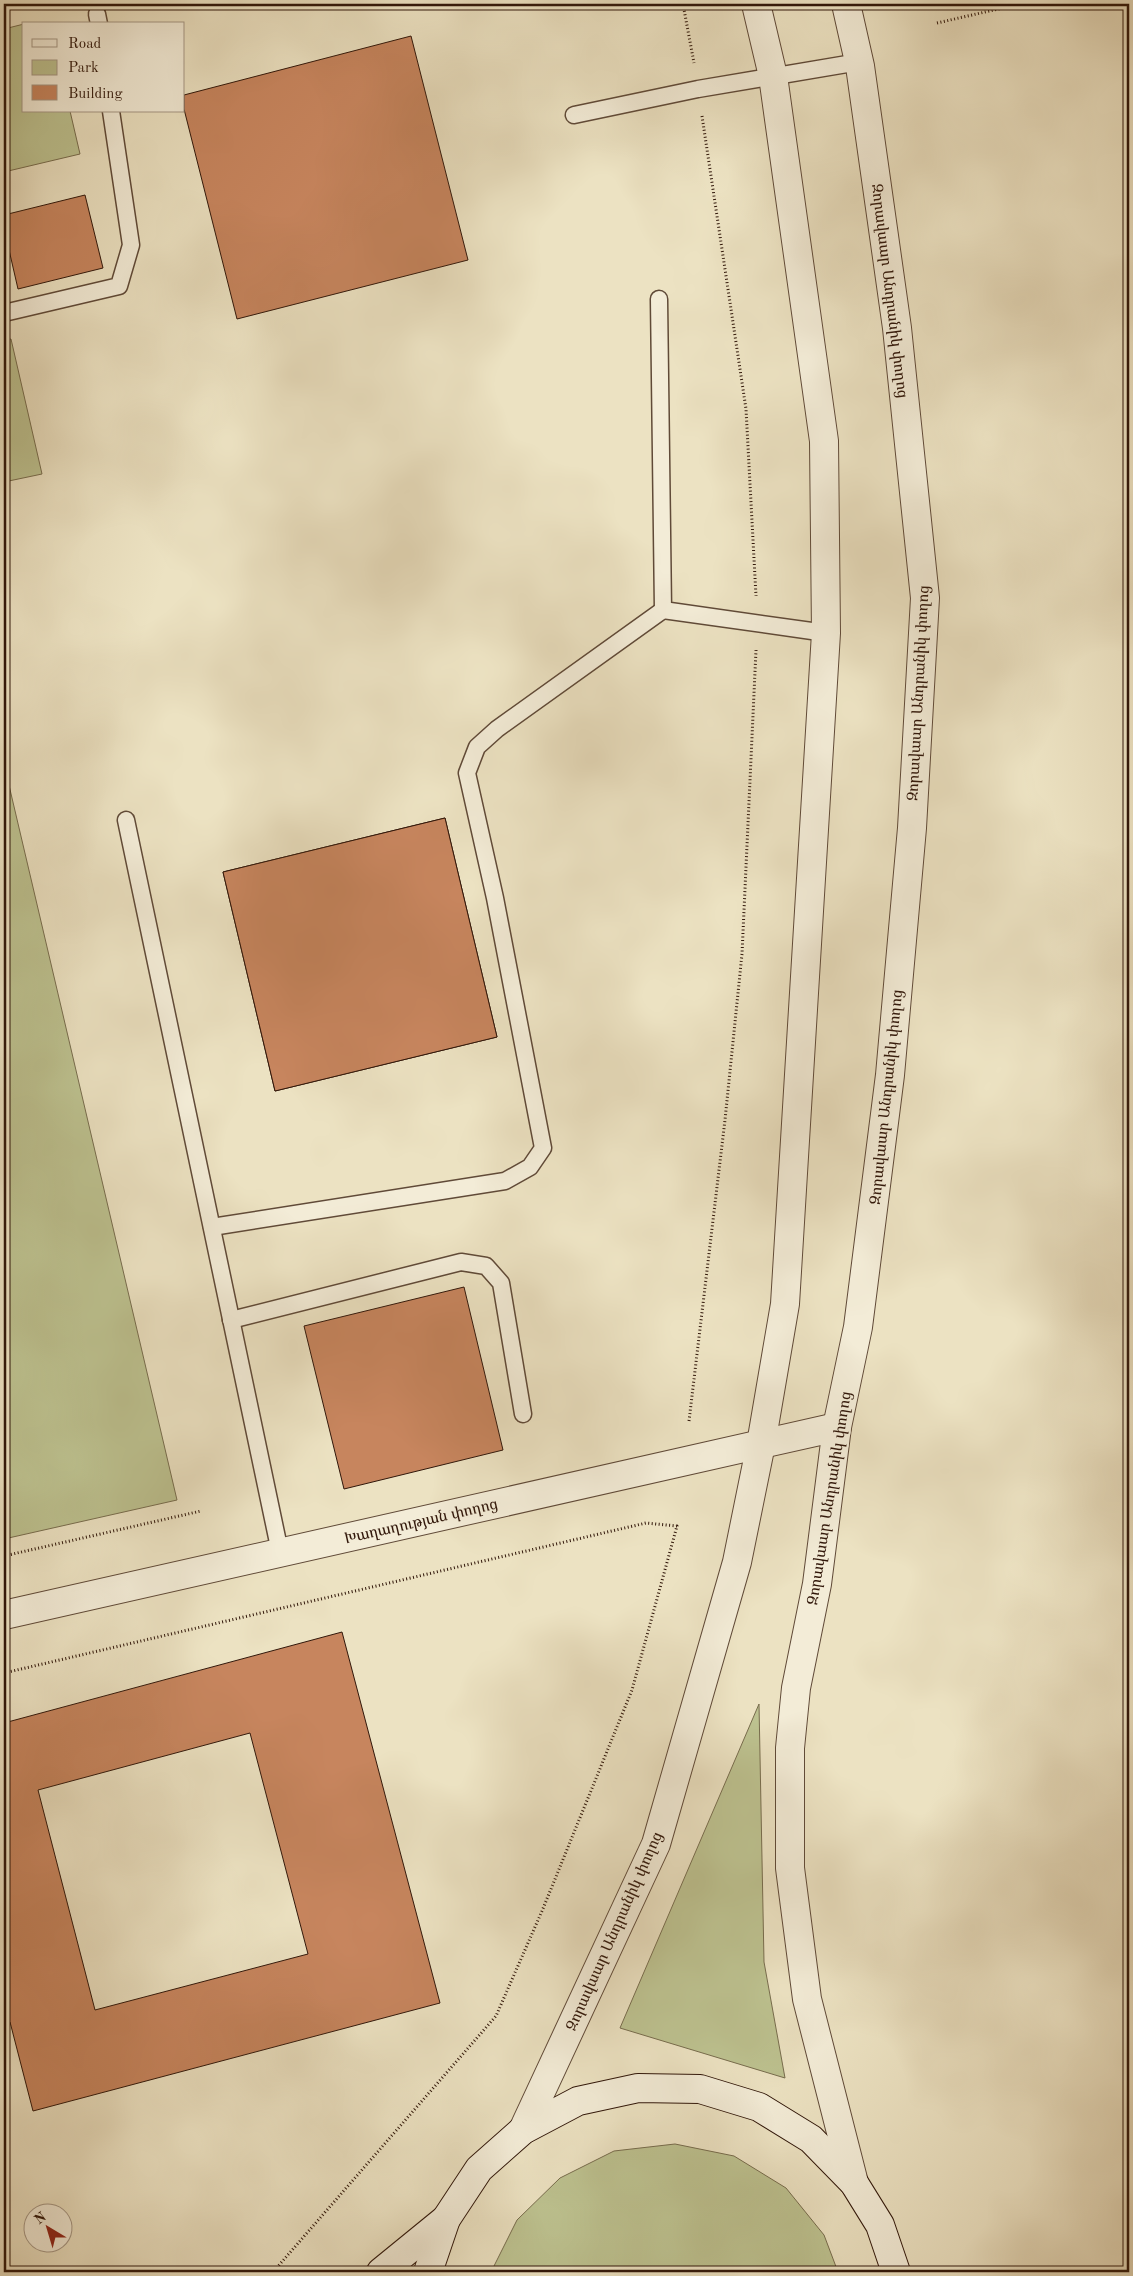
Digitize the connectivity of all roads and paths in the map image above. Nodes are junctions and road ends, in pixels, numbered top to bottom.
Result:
1 (684, 4) edge
2 (756, 4) edge
3 (846, 4) edge
4 (1020, 4) edge
5 (937, 23) dead end
6 (859, 62) junction
7 (773, 76) junction
8 (698, 89) junction
9 (112, 112) edge
10 (574, 115) dead end
11 (659, 299) dead end
12 (4, 312) edge
13 (663, 610) junction
14 (758, 623) junction
15 (826, 633) junction
16 (126, 820) dead end
17 (212, 1228) junction
18 (231, 1320) junction
19 (523, 1414) dead end
20 (689, 1421) dead end
21 (837, 1427) junction
22 (761, 1444) junction
23 (201, 1511) dead end
24 (280, 1552) junction
25 (4, 1556) edge
26 (4, 1615) edge
27 (4, 1673) edge
28 (523, 2130) junction
29 (854, 2182) junction
30 (446, 2218) junction
31 (273, 2272) edge
32 (381, 2272) edge
33 (428, 2272) edge
34 (896, 2272) edge

1 - 8 path
2 - 7 street, Զորավաար Անդրանիկ փողոց
3 - 6 street, Զորավաար Անդրանիկ փողոց
4 - 5 path
6 - 7 lane
6 - 21 street, Զորավաար Անդրանիկ փողոց
7 - 8 lane
7 - 15 street, Զորավաար Անդրանիկ փողոց
8 - 10 lane
8 - 14 path
9 - 12 lane
11 - 13 lane
13 - 14 lane
13 - 17 lane
14 - 15 lane
14 - 20 path
15 - 22 street, Զորավաար Անդրանիկ փողոց
16 - 17 lane
17 - 18 lane
18 - 19 lane
18 - 24 lane
21 - 22 street, Խաղաղության փողոց
21 - 29 street, Զորավաար Անդրանիկ փողոց
22 - 24 street, Խաղաղության փողոց
22 - 28 street, Զորավաար Անդրանիկ փողոց
23 - 25 path
24 - 26 street, Խաղաղության փողոց
27 - 31 path
28 - 29 street
28 - 30 street
29 - 34 street
30 - 32 street
30 - 33 street

